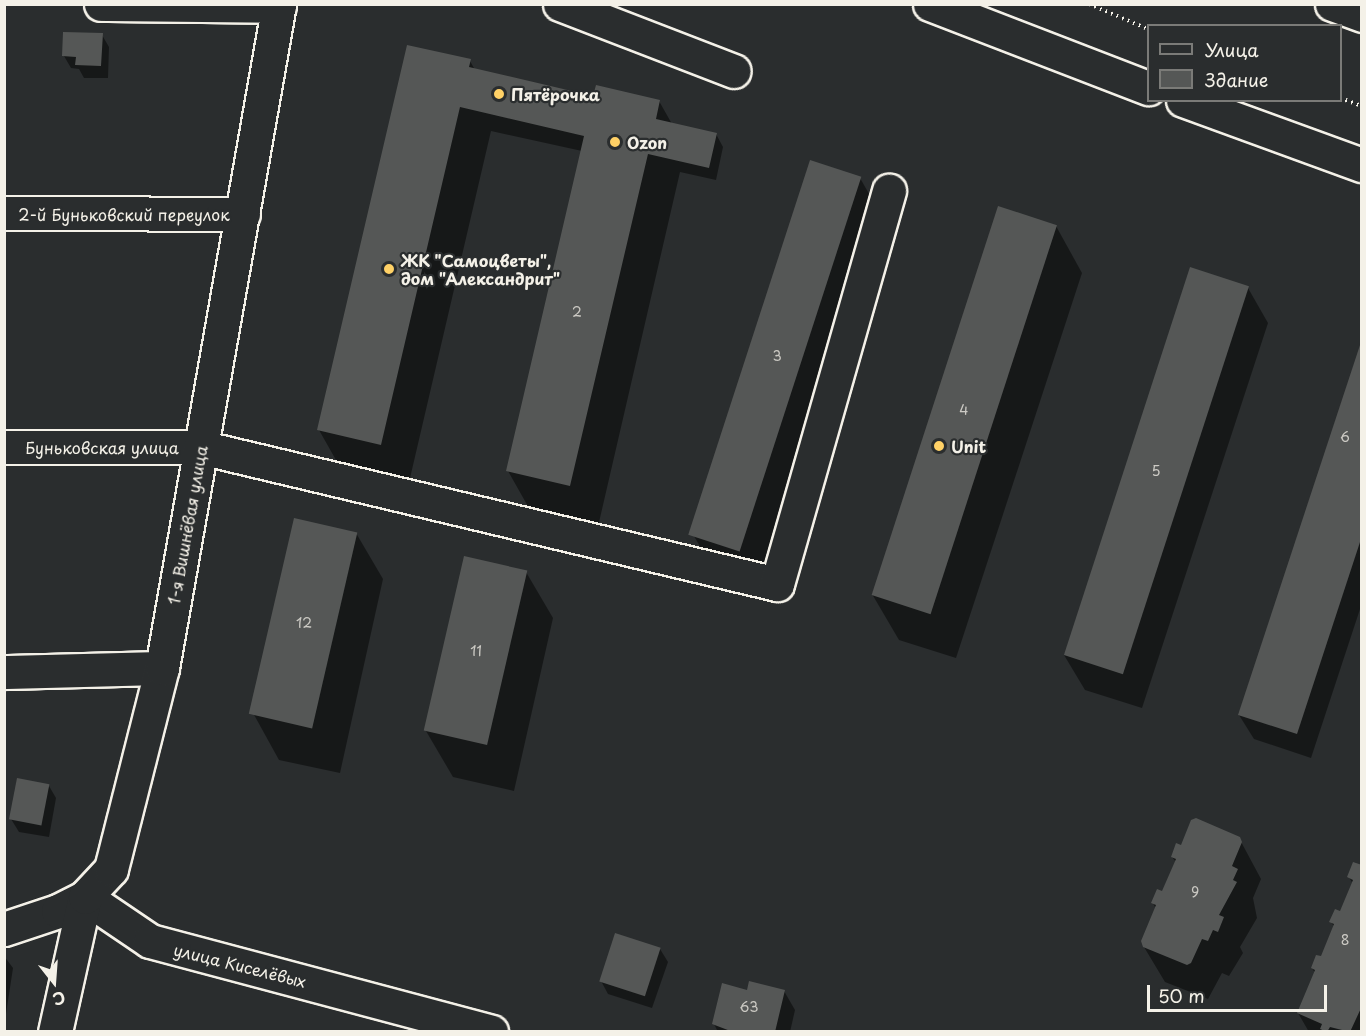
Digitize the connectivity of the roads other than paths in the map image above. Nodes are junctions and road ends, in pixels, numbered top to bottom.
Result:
1 (101, 4) edge
2 (560, 4) edge
3 (930, 4) edge
4 (1332, 4) edge
5 (279, 5) edge
6 (1362, 15) edge
7 (734, 71) dead end
8 (1147, 87) edge
9 (1189, 102) edge
10 (1362, 165) edge
11 (889, 191) dead end
12 (4, 213) edge
13 (243, 214) junction
14 (4, 447) edge
15 (200, 447) junction
16 (162, 668) junction
17 (4, 672) edge
18 (85, 897) junction
19 (4, 929) edge
20 (425, 1022) edge
21 (55, 1032) edge
22 (491, 1032) edge

1 - 5 street
2 - 7 street
3 - 8 street
4 - 6 street
5 - 13 street, 1-я Вишнёвая улица
9 - 10 street
11 - 15 street, Буньковская улица
12 - 13 street, 2-й Буньковский переулок
13 - 15 street, 1-я Вишнёвая улица
14 - 15 street, Буньковская улица
15 - 16 street, 1-я Вишнёвая улица
16 - 17 street
16 - 18 street, 1-я Вишнёвая улица
18 - 19 street
18 - 20 street, улица Киселёвых
18 - 21 street
20 - 22 street, улица Киселёвых

